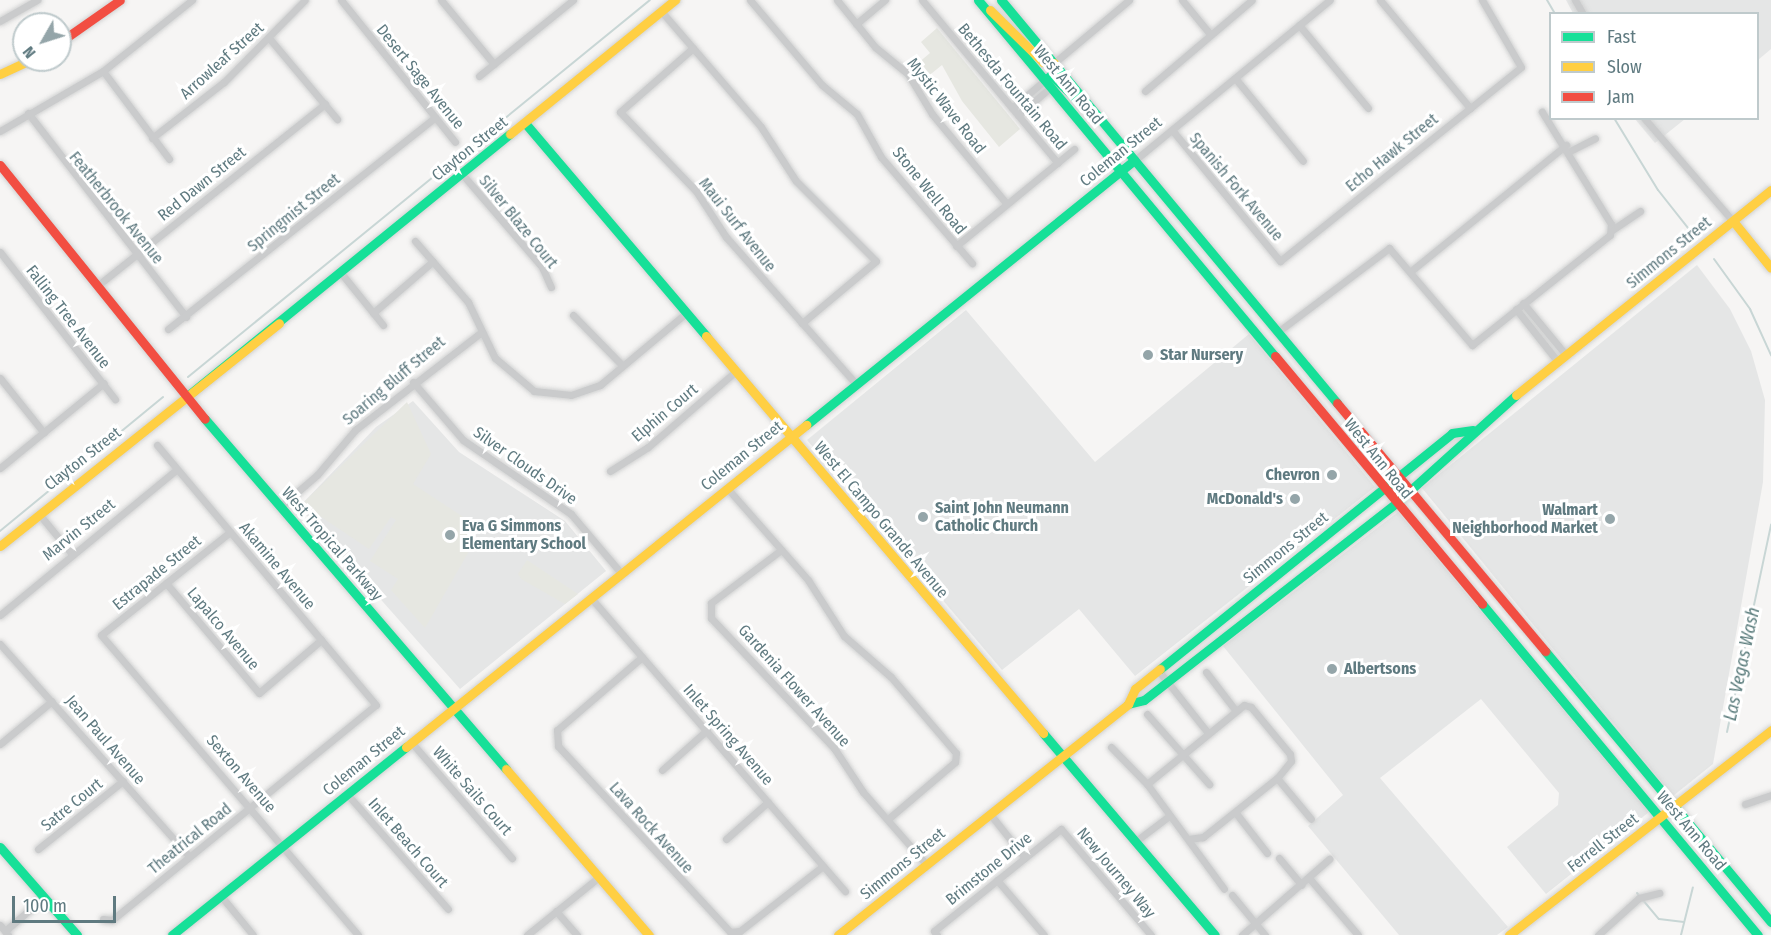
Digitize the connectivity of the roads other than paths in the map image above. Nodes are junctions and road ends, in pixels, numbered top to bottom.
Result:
1 (38, 0) edge
2 (120, 0) edge
3 (192, 0) edge
4 (305, 0) edge
5 (341, 0) edge
6 (441, 0) edge
7 (573, 0) edge
8 (675, 0) edge
9 (837, 0) edge
10 (885, 0) edge
11 (922, 0) edge
12 (1001, 0) edge
13 (1129, 0) edge
14 (1182, 0) edge
15 (1252, 0) edge
16 (1330, 0) edge
17 (1380, 0) edge
18 (1482, 0) edge
19 (754, 1) edge
20 (981, 4) edge
21 (661, 11) junction
22 (0, 21) edge
23 (856, 24) junction
24 (1299, 26) junction
25 (72, 34) edge
26 (1210, 34) junction
27 (269, 38) junction
28 (693, 48) junction
29 (1054, 63) junction
30 (494, 64) junction
31 (103, 72) junction
32 (479, 76) dead end
33 (1235, 78) junction
34 (1048, 84) junction
35 (1145, 91) dead end
36 (325, 104) junction
37 (1012, 108) junction
38 (1368, 108) dead end
39 (1470, 108) junction
40 (1542, 112) dead end
41 (28, 113) junction
42 (1018, 115) junction
43 (435, 117) junction
44 (337, 119) dead end
45 (1101, 119) junction
46 (1646, 120) edge
47 (525, 123) junction
48 (0, 130) edge
49 (1172, 130) junction
50 (152, 138) junction
51 (1595, 138) dead end
52 (455, 142) dead end
53 (1568, 148) junction
54 (1074, 149) dead end
55 (169, 159) dead end
56 (1135, 160) junction
57 (1303, 161) dead end
58 (1058, 163) junction
59 (0, 165) edge
60 (1122, 172) junction
61 (462, 174) junction
62 (1771, 190) edge
63 (1007, 204) junction
64 (1640, 211) dead end
65 (1732, 221) junction
66 (1612, 230) junction
67 (415, 241) dead end
68 (956, 246) junction
69 (0, 252) edge
70 (137, 254) junction
71 (433, 261) junction
72 (1280, 261) joint
73 (972, 263) dead end
74 (1771, 268) edge
75 (1411, 271) junction
76 (340, 273) junction
77 (97, 286) junction
78 (551, 287) dead end
79 (1523, 303) junction
80 (1516, 309) junction
81 (373, 313) junction
82 (686, 313) junction
83 (573, 315) dead end
84 (186, 317) junction
85 (802, 322) junction
86 (383, 325) dead end
87 (168, 329) dead end
88 (1279, 331) junction
89 (480, 333) junction
90 (1264, 344) junction
91 (1562, 358) junction
92 (622, 366) junction
93 (736, 371) junction
94 (0, 378) edge
95 (413, 382) junction
96 (104, 383) junction
97 (855, 383) junction
98 (186, 397) junction
99 (115, 399) dead end
100 (1473, 430) junction
101 (44, 433) junction
102 (790, 436) junction
103 (157, 445) dead end
104 (0, 468) edge
105 (177, 469) junction
106 (610, 471) dead end
107 (1400, 475) junction
108 (727, 488) junction
109 (1383, 489) junction
110 (1413, 490) junction
111 (1395, 504) junction
112 (280, 507) junction
113 (39, 514) junction
114 (230, 532) junction
115 (0, 546) edge
116 (781, 550) junction
117 (71, 553) junction
118 (621, 573) junction
119 (166, 583) junction
120 (591, 598) junction
121 (0, 615) edge
122 (101, 635) joint
123 (321, 640) junction
124 (0, 644) edge
125 (1540, 646) junction
126 (642, 657) junction
127 (1526, 658) junction
128 (1158, 670) junction
129 (1206, 672) dead end
130 (1167, 682) junction
131 (52, 701) junction
132 (1128, 704) junction
133 (376, 705) joint
134 (454, 708) junction
135 (1236, 711) junction
136 (1147, 714) dead end
137 (706, 730) junction
138 (1771, 730) edge
139 (1208, 733) junction
140 (411, 742) junction
141 (0, 744) edge
142 (1111, 747) dead end
143 (1184, 754) junction
144 (1062, 757) junction
145 (662, 770) dead end
146 (1277, 778) junction
147 (123, 781) junction
148 (1147, 784) junction
149 (1209, 784) dead end
150 (347, 794) junction
151 (1771, 795) edge
152 (768, 802) junction
153 (1745, 804) dead end
154 (253, 806) junction
155 (1674, 806) junction
156 (1235, 812) junction
157 (990, 814) junction
158 (1169, 816) junction
159 (1659, 817) junction
160 (888, 819) junction
161 (1311, 819) dead end
162 (1061, 829) joint
163 (726, 839) dead end
164 (1188, 839) junction
165 (1136, 842) junction
166 (283, 845) junction
167 (0, 847) edge
168 (38, 849) dead end
169 (1267, 853) dead end
170 (189, 856) junction
171 (512, 858) dead end
172 (1025, 858) junction
173 (1279, 858) dead end
174 (1329, 859) dead end
175 (926, 864) junction
176 (823, 866) junction
177 (598, 877) junction
178 (1309, 878) junction
179 (997, 880) junction
180 (1302, 885) junction
181 (1224, 889) dead end
182 (845, 891) dead end
183 (1659, 893) dead end
184 (1232, 895) dead end
185 (221, 896) junction
186 (44, 897) junction
187 (448, 909) dead end
188 (556, 911) junction
189 (103, 919) dead end
190 (1771, 922) edge
191 (1256, 923) junction
192 (4, 930) edge
193 (935, 933) edge
194 (77, 935) edge
195 (172, 935) edge
196 (253, 935) edge
197 (358, 935) edge
198 (527, 935) edge
199 (577, 935) edge
200 (649, 935) edge
201 (838, 935) edge
202 (1044, 935) edge
203 (1151, 935) edge
204 (1215, 935) edge
205 (1242, 935) edge
206 (1265, 935) edge
207 (1358, 935) edge
208 (1509, 935) edge
209 (1598, 935) edge
210 (1758, 935) edge

1 - 22 street
2 - 25 main road
3 - 31 street
4 - 27 street, Arrowleaf Street
5 - 43 street, Desert Sage Avenue
6 - 30 street
7 - 30 street
8 - 21 main road, Clayton Street
9 - 23 street, Mystic Wave Road
10 - 23 street
11 - 37 street, Bethesda Fountain Road
12 - 29 main road, West Ann Road
13 - 29 street
14 - 26 street
15 - 26 street
16 - 24 street, Coleman Street
17 - 39 street
18 - 39 street, Echo Hawk Street
19 - 68 street, Stone Well Road
20 - 29 main road
20 - 34 main road, West Ann Road
21 - 28 street
21 - 47 main road, Clayton Street
23 - 63 street, Mystic Wave Road
24 - 33 street, Coleman Street
24 - 38 street
26 - 35 street
27 - 36 street
27 - 50 street, Arrowleaf Street
28 - 85 street, Maui Surf Avenue
28 - 85 street
29 - 45 main road, West Ann Road
30 - 32 street
31 - 41 street
31 - 50 street
33 - 49 street, Coleman Street
33 - 57 street
34 - 37 street
34 - 42 street
34 - 45 main road
34 - 60 main road, West Ann Road
36 - 44 street
36 - 70 street, Red Dawn Street
37 - 42 street, Bethesda Fountain Road
39 - 72 street, Echo Hawk Street
40 - 53 street
41 - 48 street
41 - 70 street, Featherbrook Avenue
42 - 58 street, Bethesda Fountain Road
43 - 52 street, Desert Sage Avenue
43 - 84 street, Springmist Street
45 - 56 main road, West Ann Road
46 - 65 street
47 - 61 main road, Clayton Street
47 - 82 main road, West El Campo Grande Avenue
49 - 56 street, Coleman Street
49 - 72 street, Spanish Fork Avenue
50 - 55 street
51 - 53 street
53 - 66 street
53 - 75 street
54 - 58 street
56 - 60 main road, Coleman Street
56 - 88 main road, West Ann Road
58 - 63 street
59 - 77 main road, West Tropical Parkway
60 - 90 main road, West Ann Road
60 - 97 main road, Coleman Street
61 - 76 main road, Clayton Street
61 - 78 street, Silver Blaze Court
62 - 65 main road, Simmons Street
63 - 68 street
64 - 66 street
65 - 74 main road
65 - 91 main road, Simmons Street
66 - 79 street
67 - 71 street
68 - 73 street, Stone Well Road
69 - 96 street, Falling Tree Avenue
70 - 77 street, Red Dawn Street
70 - 84 street, Featherbrook Avenue
71 - 81 street
71 - 89 street
75 - 80 street
75 - 88 street
76 - 81 street
76 - 98 main road, Clayton Street
77 - 98 main road, West Tropical Parkway
79 - 80 street
79 - 91 street
80 - 91 street
81 - 86 street
82 - 92 street
82 - 93 main road, West El Campo Grande Avenue
83 - 92 street
84 - 87 street, Springmist Street
85 - 97 street, Maui Surf Avenue
88 - 90 main road
88 - 107 main road, West Ann Road
89 - 92 street
89 - 95 street, Soaring Bluff Street
90 - 109 main road, West Ann Road
91 - 100 main road, Simmons Street
93 - 102 main road, West El Campo Grande Avenue
93 - 106 street, Elphin Court
94 - 101 street
95 - 112 street, Soaring Bluff Street
95 - 118 street, Silver Clouds Drive
96 - 99 street, Falling Tree Avenue
96 - 101 street
97 - 102 main road, Coleman Street
98 - 112 main road, West Tropical Parkway
98 - 113 main road, Clayton Street
100 - 107 main road, Simmons Street
100 - 110 main road, Simmons Street
101 - 104 street
102 - 108 main road, Coleman Street
102 - 144 main road, West El Campo Grande Avenue
103 - 105 street, Akamine Avenue
105 - 114 street, Akamine Avenue
105 - 117 street, Marvin Street
107 - 109 main road, Simmons Street
107 - 110 main road, West Ann Road
108 - 116 street
108 - 118 main road, Coleman Street
109 - 111 main road, West Ann Road
109 - 128 main road, Simmons Street
110 - 111 main road, Simmons Street
110 - 125 main road, West Ann Road
111 - 127 main road, West Ann Road
111 - 130 main road, Simmons Street
112 - 134 main road, West Tropical Parkway
113 - 115 main road, Clayton Street
113 - 117 street
114 - 119 street, Estrapade Street
114 - 123 street, Akamine Avenue
116 - 160 street
116 - 160 street, Gardenia Flower Avenue
117 - 121 street, Marvin Street
118 - 120 main road, Coleman Street
119 - 122 street, Estrapade Street
119 - 123 street, Lapalco Avenue
120 - 126 street, Inlet Spring Avenue
120 - 134 main road, Coleman Street
122 - 154 street, Sexton Avenue
123 - 133 street, Akamine Avenue
124 - 131 street, Jean Paul Avenue
125 - 127 main road
125 - 155 main road, West Ann Road
126 - 137 street, Inlet Spring Avenue
126 - 176 street, Lava Rock Avenue
127 - 159 main road, West Ann Road
128 - 130 street
128 - 132 main road, Simmons Street
129 - 135 street
130 - 132 main road, Simmons Street
130 - 139 street
131 - 141 street
131 - 147 street, Jean Paul Avenue
132 - 144 main road, Simmons Street
133 - 154 street, Theatrical Road
134 - 140 main road, Coleman Street
134 - 177 main road, West Tropical Parkway
135 - 139 street
135 - 146 street
136 - 143 street
137 - 145 street
137 - 152 street, Inlet Spring Avenue
138 - 155 main road, Ferrell Street
139 - 143 street
140 - 150 main road, Coleman Street
140 - 171 street, White Sails Court
142 - 148 street
143 - 148 street
143 - 149 street
144 - 157 main road, Simmons Street
144 - 165 main road, West El Campo Grande Avenue
146 - 156 street
146 - 161 street
147 - 168 street, Satre Court
147 - 170 street, Jean Paul Avenue
148 - 158 street
150 - 166 main road, Coleman Street
150 - 187 street, Inlet Beach Court
151 - 153 street
152 - 163 street
152 - 176 street, Inlet Spring Avenue
154 - 166 street, Sexton Avenue
154 - 170 street, Theatrical Road
155 - 159 main road, Ferrell Street
155 - 190 main road, West Ann Road
156 - 164 street
156 - 169 street
157 - 172 street
157 - 175 main road, Simmons Street
158 - 164 street
158 - 165 street
159 - 208 main road, Ferrell Street
159 - 210 main road, West Ann Road
160 - 175 street, Gardenia Flower Avenue
162 - 172 street, Brimstone Drive
162 - 203 street, New Journey Way
164 - 181 street
165 - 204 main road, West El Campo Grande Avenue
166 - 185 main road, Coleman Street
166 - 197 street, Sexton Avenue
167 - 186 main road
170 - 189 street, Theatrical Road
172 - 179 street, Brimstone Drive
173 - 180 street
174 - 178 street
175 - 201 main road, Simmons Street
176 - 182 street, Inlet Spring Avenue
177 - 188 street
177 - 200 main road, West Tropical Parkway
178 - 180 street
178 - 207 street
179 - 193 street, Brimstone Drive
179 - 202 street
180 - 191 street
183 - 209 street
184 - 191 street
185 - 195 main road, Coleman Street
185 - 196 street
186 - 192 street
186 - 194 main road
188 - 198 street
188 - 199 street
191 - 205 street
191 - 206 street

